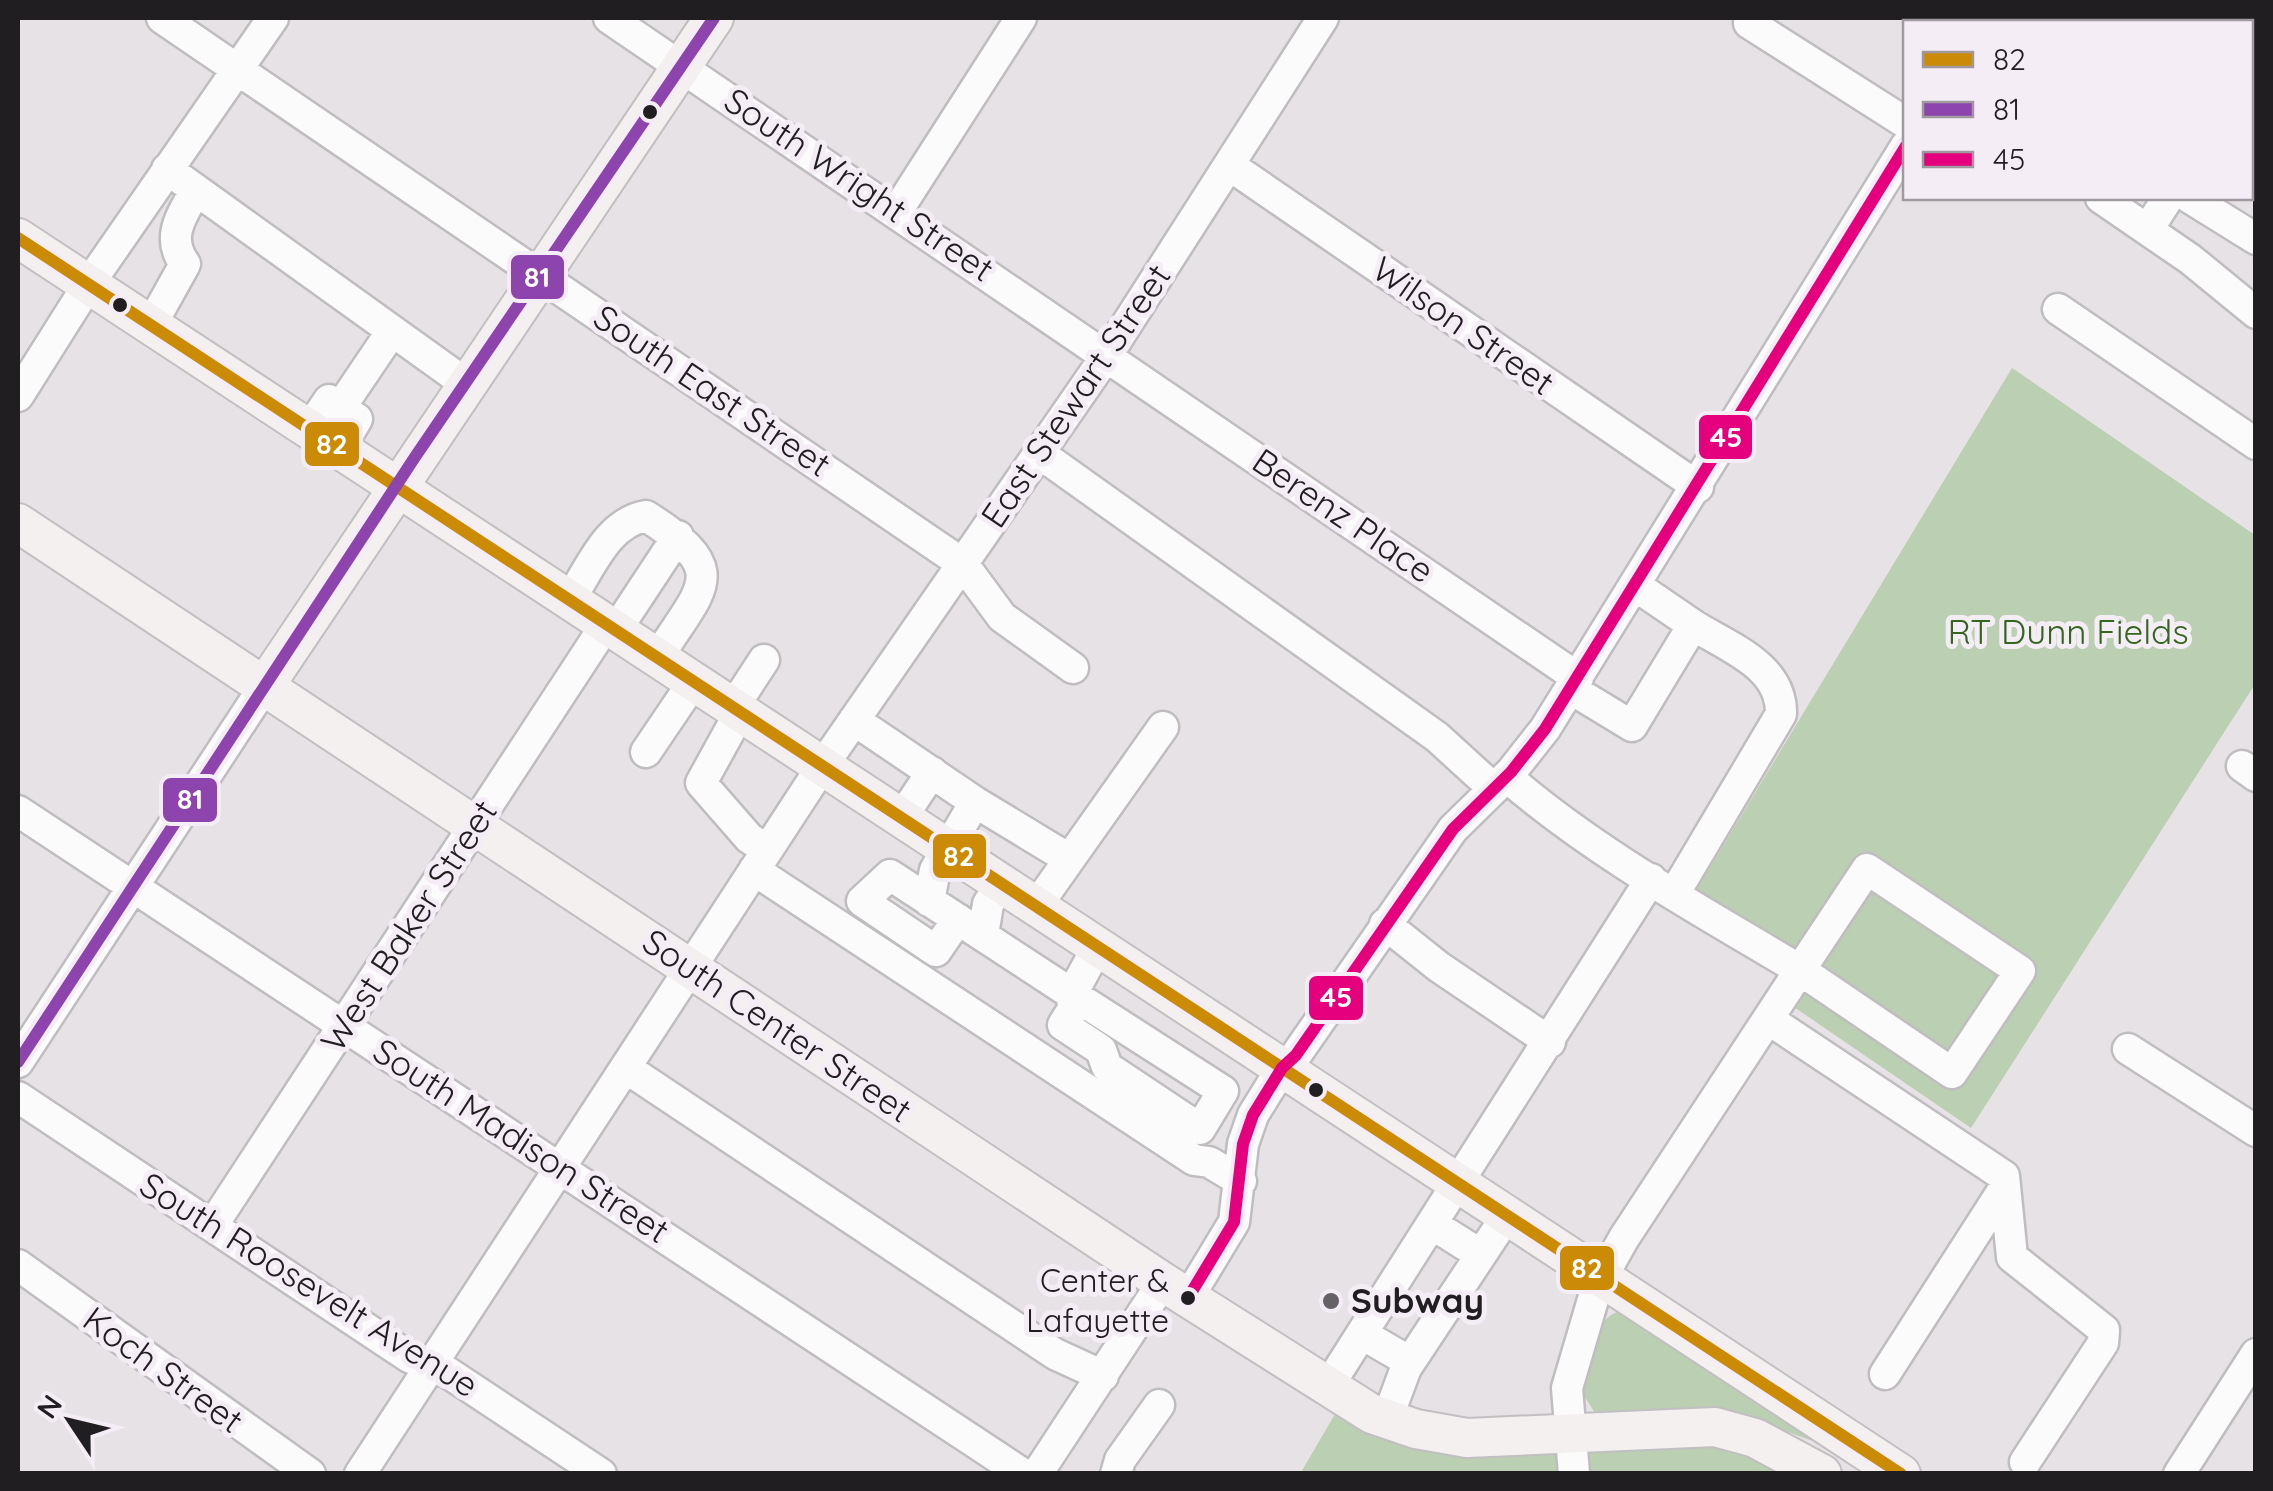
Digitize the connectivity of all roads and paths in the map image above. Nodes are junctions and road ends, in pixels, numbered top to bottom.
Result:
1 (162, 18) edge
2 (272, 18) edge
3 (609, 18) edge
4 (714, 18) edge
5 (1021, 18) edge
6 (1322, 18) edge
7 (1748, 23) dead end
8 (681, 67) junction
9 (238, 68) junction
10 (1903, 121) edge
11 (1903, 151) edge
12 (1228, 165) junction
13 (167, 169) junction
14 (196, 190) junction
15 (2103, 200) edge
16 (2167, 200) edge
17 (2193, 200) edge
18 (897, 211) junction
19 (2148, 229) junction
20 (18, 238) edge
21 (2256, 239) edge
22 (540, 273) junction
23 (88, 285) junction
24 (2058, 309) dead end
25 (2256, 313) edge
26 (150, 327) junction
27 (392, 331) junction
28 (1107, 355) junction
29 (465, 383) junction
30 (18, 396) edge
31 (323, 441) junction
32 (2256, 444) edge
33 (1039, 454) junction
34 (394, 488) junction
35 (1698, 488) junction
36 (18, 523) edge
37 (678, 536) junction
38 (963, 564) junction
39 (1636, 586) junction
40 (568, 602) junction
41 (1693, 625) junction
42 (610, 630) junction
43 (656, 660) junction
44 (764, 660) dead end
45 (1073, 668) dead end
46 (1574, 683) junction
47 (692, 684) junction
48 (264, 687) junction
49 (735, 712) junction
50 (854, 720) junction
51 (1163, 727) dead end
52 (646, 752) dead end
53 (821, 768) junction
54 (932, 772) junction
55 (1501, 783) junction
56 (976, 802) junction
57 (18, 811) edge
58 (900, 820) junction
59 (475, 825) junction
60 (946, 850) junction
61 (1070, 859) junction
62 (760, 860) junction
63 (1000, 885) junction
64 (133, 886) junction
65 (1662, 887) junction
66 (929, 901) junction
67 (1035, 908) junction
68 (1385, 924) junction
69 (970, 927) junction
70 (1097, 948) junction
71 (690, 968) junction
72 (1800, 970) junction
73 (1072, 994) junction
74 (1768, 1019) junction
75 (344, 1026) junction
76 (1550, 1042) junction
77 (2128, 1048) dead end
78 (18, 1062) edge
79 (626, 1068) junction
80 (1282, 1068) junction
81 (18, 1097) edge
82 (1200, 1130) junction
83 (2256, 1131) edge
84 (1209, 1162) junction
85 (560, 1166) junction
86 (1241, 1180) junction
87 (1459, 1182) junction
88 (2005, 1187) junction
89 (1508, 1214) junction
90 (1432, 1224) junction
91 (212, 1226) junction
92 (1481, 1255) junction
93 (18, 1265) edge
94 (1603, 1274) junction
95 (1176, 1290) junction
96 (1362, 1334) junction
97 (2256, 1354) edge
98 (1410, 1362) junction
99 (432, 1365) junction
100 (1885, 1374) dead end
101 (1103, 1376) junction
102 (1327, 1388) junction
103 (2244, 1398) edge
104 (1159, 1405) dead end
105 (1387, 1419) junction
106 (1569, 1431) junction
107 (2025, 1462) dead end
108 (2190, 1470) edge
109 (310, 1474) edge
110 (360, 1474) edge
111 (602, 1474) edge
112 (1023, 1474) edge
113 (1037, 1474) edge
114 (1116, 1474) edge
115 (1574, 1474) edge
116 (1822, 1474) edge
117 (1901, 1474) edge

1 - 9 street, South East Street
2 - 9 street
3 - 8 street, South Wright Street
4 - 8 main road
5 - 18 street
6 - 12 street, East Stewart Street
7 - 10 street
8 - 18 street, South Wright Street
8 - 22 main road
9 - 13 street
9 - 22 street, South East Street
11 - 35 street
12 - 28 street, East Stewart Street
12 - 35 street, Wilson Street
13 - 14 street
13 - 23 street
14 - 26 street
14 - 27 street
15 - 19 street
16 - 19 street
17 - 21 street
18 - 28 street, South Wright Street
19 - 25 street
20 - 23 main road
22 - 29 main road
22 - 38 street, South East Street
23 - 26 main road
23 - 30 street
24 - 32 street
26 - 31 main road
27 - 29 street
27 - 31 street
28 - 33 street, East Stewart Street
28 - 46 street, Berenz Place
29 - 34 main road
31 - 34 main road
33 - 38 street, East Stewart Street
33 - 55 street
34 - 40 main road
34 - 48 main road
35 - 39 street
36 - 48 main road, South Center Street
37 - 40 street
37 - 42 street, West Baker Street
37 - 43 street
38 - 45 street, South East Street
38 - 50 street, East Stewart Street
39 - 41 street
39 - 46 street
40 - 42 main road
41 - 46 street, Berenz Place
41 - 65 street
42 - 43 main road
42 - 59 street, West Baker Street
43 - 47 main road
44 - 49 street
46 - 55 street
47 - 49 main road
47 - 52 street
48 - 59 main road, South Center Street
48 - 64 street
49 - 53 main road
49 - 62 street
50 - 53 street, East Stewart Street
50 - 54 street
51 - 61 street
53 - 58 main road
53 - 62 street, East Stewart Street
54 - 56 street
54 - 58 street
55 - 65 street
55 - 68 street
56 - 60 street
56 - 61 street
57 - 64 street, South Madison Street
58 - 60 main road
59 - 71 main road, South Center Street
59 - 75 street, West Baker Street
60 - 63 main road
60 - 66 street
61 - 67 street
62 - 71 street, East Stewart Street
62 - 84 street
63 - 67 main road
63 - 69 street
64 - 75 street, South Madison Street
64 - 78 street
65 - 72 street
65 - 76 street
66 - 69 street
66 - 69 street
67 - 70 main road
68 - 76 street
68 - 80 street
69 - 73 street
70 - 73 street
70 - 80 main road
71 - 79 street, East Stewart Street
71 - 95 main road, South Center Street
72 - 72 street
72 - 74 street
73 - 82 street
73 - 82 street
74 - 88 street
74 - 94 street
75 - 85 street, South Madison Street
75 - 91 street, West Baker Street
76 - 87 street
77 - 83 street
79 - 85 street, East Stewart Street
79 - 101 street
80 - 86 street
80 - 87 main road
81 - 91 street, South Roosevelt Avenue
82 - 84 street
84 - 86 street
85 - 99 street, East Stewart Street
85 - 112 street, South Madison Street
86 - 95 street
87 - 89 main road
87 - 90 street
88 - 100 street
88 - 107 street
89 - 92 street
89 - 94 main road
90 - 92 street
90 - 96 street
91 - 99 street, South Roosevelt Avenue
92 - 98 street
93 - 109 street, Koch Street
94 - 106 street
94 - 117 main road
95 - 101 street
95 - 102 main road, South Center Street
96 - 98 street
96 - 102 street
97 - 103 street
98 - 105 street
99 - 110 street, East Stewart Street
99 - 111 street, South Roosevelt Avenue
101 - 113 street
102 - 105 main road, South Center Street
103 - 108 street
104 - 114 street
105 - 106 main road, South Center Street
106 - 115 street
106 - 116 main road, South Center Street

